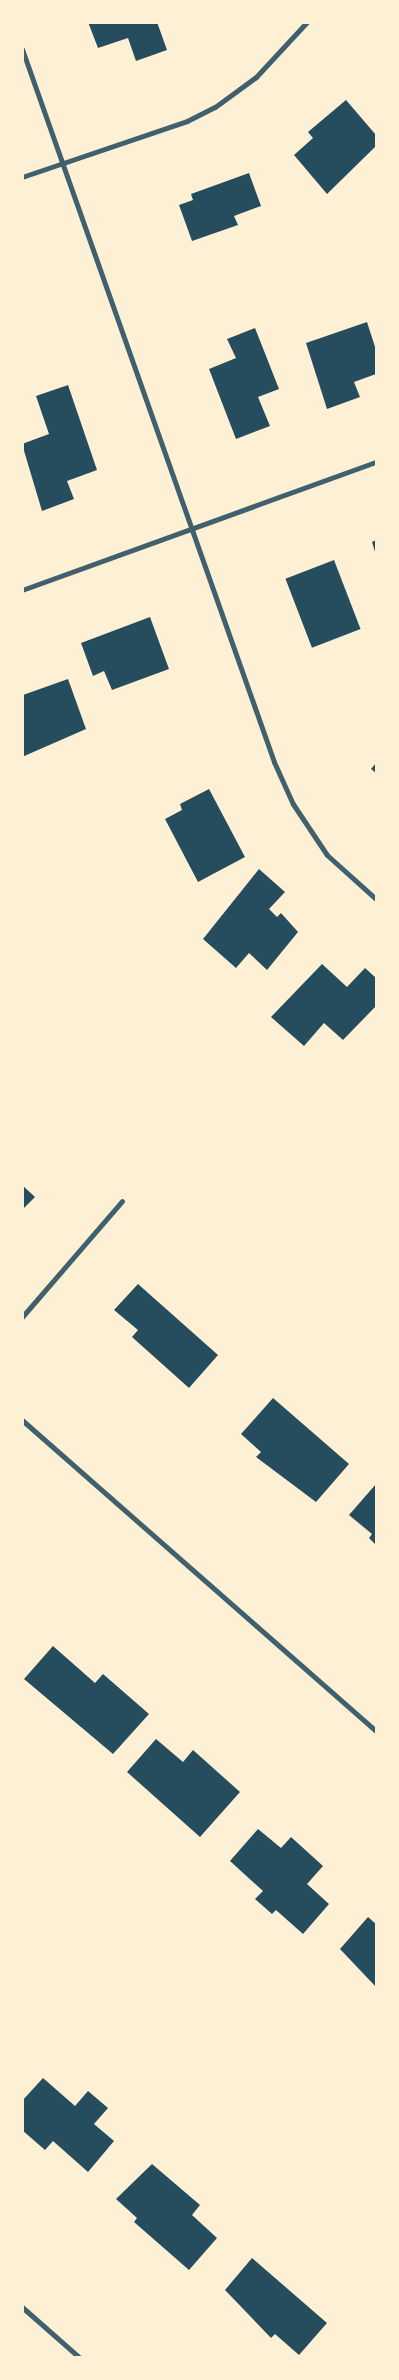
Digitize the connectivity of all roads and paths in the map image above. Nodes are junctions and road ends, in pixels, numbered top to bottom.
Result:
1 (307, 22) edge
2 (22, 49) edge
3 (64, 162) junction
4 (22, 177) edge
5 (376, 462) edge
6 (191, 529) junction
7 (22, 590) edge
8 (376, 900) edge
9 (122, 1202) dead end
10 (22, 1317) edge
11 (22, 1420) edge
12 (376, 1730) edge
13 (22, 2307) edge
14 (80, 2358) edge

1 - 3 street
2 - 3 street
3 - 4 street
3 - 6 street
5 - 6 street
6 - 7 street
6 - 8 street
9 - 10 street
11 - 12 street
13 - 14 street

